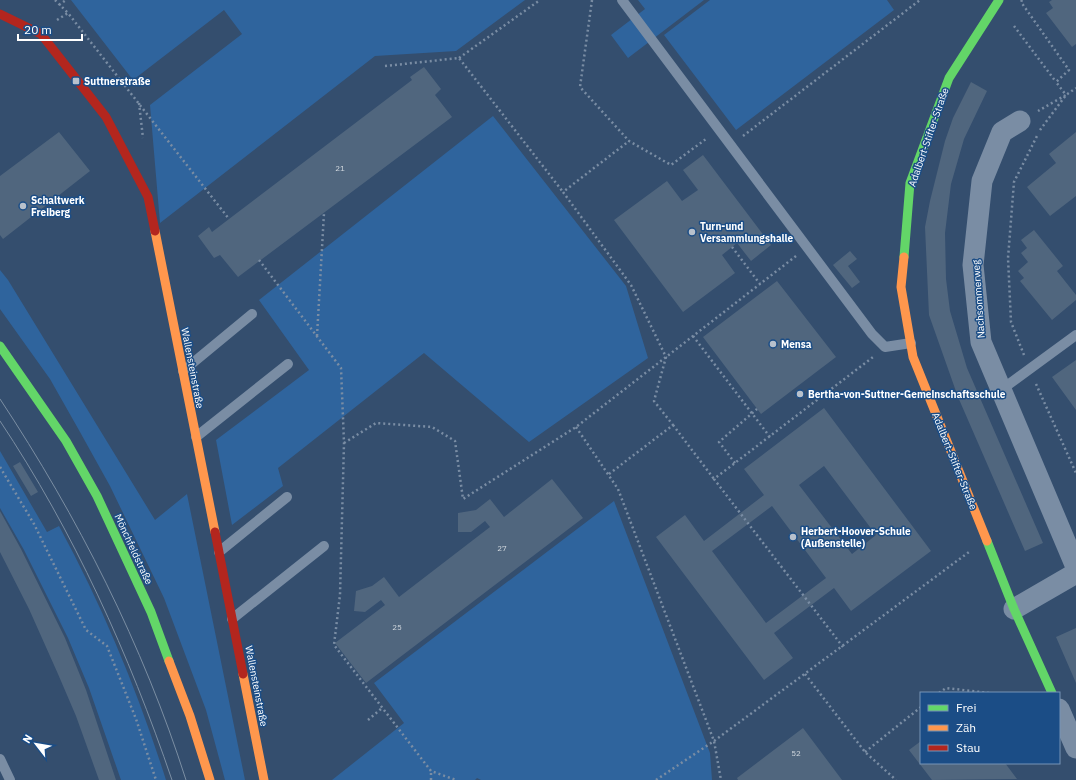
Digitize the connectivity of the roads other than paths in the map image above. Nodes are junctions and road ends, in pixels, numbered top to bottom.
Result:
1 (622, 0) edge
2 (999, 0) edge
3 (0, 14) edge
4 (1020, 121) road end
5 (252, 314) dead end
6 (1076, 335) edge
7 (911, 343) junction
8 (0, 346) edge
9 (288, 364) dead end
10 (183, 371) junction
11 (1001, 390) junction
12 (196, 437) junction
13 (287, 497) dead end
14 (324, 546) dead end
15 (219, 552) junction
16 (1076, 568) edge
17 (1076, 573) edge
18 (1014, 609) junction
19 (232, 619) junction
20 (1052, 692) edge
21 (1060, 711) edge
22 (1076, 748) edge
23 (0, 759) edge
24 (10, 780) edge
25 (210, 780) edge
26 (264, 780) edge

1 - 7 lane
2 - 7 street, Adalbert-Stifter-Straße
3 - 10 street, Wallensteinstraße
4 - 11 street, Nachsommerweg
5 - 10 lane
6 - 11 lane
7 - 18 street, Adalbert-Stifter-Straße
8 - 25 street, Mönchfeldstraße
9 - 12 lane
10 - 12 street, Wallensteinstraße
11 - 16 street, Nachsommerweg
12 - 15 street, Wallensteinstraße
13 - 15 lane
14 - 19 lane
15 - 19 street, Wallensteinstraße
17 - 18 street
18 - 20 street, Adalbert-Stifter-Straße
19 - 26 street, Wallensteinstraße
21 - 22 street
23 - 24 lane

